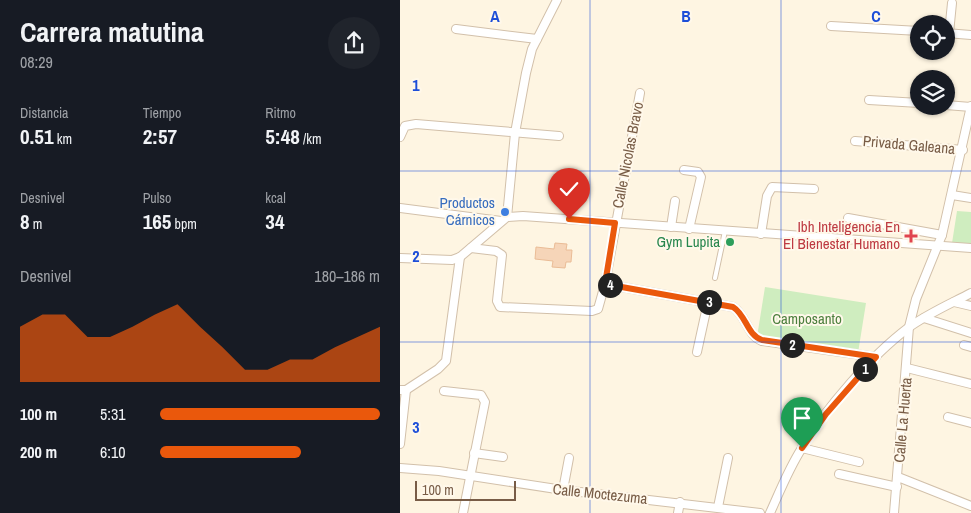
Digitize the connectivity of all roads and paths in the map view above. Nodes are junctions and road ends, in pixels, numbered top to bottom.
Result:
1 (557, 0) edge
2 (952, 3) dead end
3 (950, 15) edge
4 (831, 26) dead end
5 (456, 29) dead end
6 (910, 30) edge
7 (955, 34) edge
8 (971, 35) edge
9 (537, 39) junction
10 (640, 93) dead end
11 (869, 100) dead end
12 (910, 102) edge
13 (955, 106) edge
14 (971, 107) edge
15 (515, 133) junction
16 (400, 135) edge
17 (559, 136) dead end
18 (855, 141) dead end
19 (963, 150) junction
20 (684, 170) dead end
21 (814, 189) dead end
22 (952, 195) junction
23 (971, 198) edge
24 (675, 201) dead end
25 (400, 208) edge
26 (848, 218) dead end
27 (504, 219) junction
28 (615, 223) junction
29 (670, 227) junction
30 (689, 229) junction
31 (724, 231) junction
32 (761, 234) junction
33 (942, 235) junction
34 (939, 246) junction
35 (471, 248) junction
36 (971, 248) edge
37 (460, 257) junction
38 (400, 258) edge
39 (715, 278) dead end
40 (605, 284) junction
41 (971, 293) edge
42 (708, 302) junction
43 (954, 302) junction
44 (971, 306) edge
45 (924, 318) junction
46 (909, 328) junction
47 (971, 333) edge
48 (697, 352) dead end
49 (876, 357) junction
50 (907, 368) junction
51 (971, 384) edge
52 (403, 390) edge
53 (444, 391) dead end
54 (948, 417) dead end
55 (971, 423) edge
56 (400, 444) edge
57 (802, 448) junction
58 (474, 453) junction
59 (503, 457) dead end
60 (570, 458) dead end
61 (728, 458) dead end
62 (859, 462) dead end
63 (400, 468) edge
64 (840, 474) dead end
65 (470, 476) junction
66 (898, 477) junction
67 (897, 487) junction
68 (563, 490) junction
69 (680, 502) junction
70 (971, 506) edge
71 (718, 507) junction
72 (463, 513) edge
73 (678, 513) edge
74 (760, 513) edge
75 (770, 513) edge
76 (894, 513) edge

1 - 9 street
2 - 3 street
4 - 6 street
5 - 9 street
7 - 8 street
9 - 15 street
10 - 28 street, Calle Nicolas Bravo
11 - 12 street
13 - 14 street
14 - 19 street, Calle La Huerta
15 - 16 street
15 - 17 street
15 - 27 street
18 - 19 street, Privada Galeana
19 - 22 street, Calle La Huerta
20 - 30 street
21 - 32 street
22 - 23 street
22 - 33 street, Calle La Huerta
24 - 29 street
25 - 27 street
26 - 33 street
27 - 28 street
27 - 35 street
28 - 29 street
28 - 40 street, Calle Nicolas Bravo
29 - 30 street
30 - 31 street
31 - 32 street
31 - 39 lane
32 - 34 street
33 - 34 street, Calle La Huerta
34 - 36 street
34 - 46 street, Calle La Huerta
35 - 37 street
35 - 40 street, Calle Nicolas Bravo
37 - 38 street
37 - 52 street
40 - 42 street
41 - 43 street
42 - 48 street
42 - 49 street
43 - 44 street
43 - 45 street
45 - 46 street
45 - 47 street
46 - 49 street
46 - 50 street, Calle La Huerta
49 - 57 street
50 - 51 street
50 - 66 street, Calle La Huerta
52 - 56 street
53 - 58 street
54 - 55 street
57 - 62 street
57 - 75 street
58 - 59 street
58 - 65 street
60 - 68 street
61 - 71 street
63 - 65 street, Calle Moctezuma
64 - 67 street
65 - 68 street, Calle Moctezuma
65 - 72 street
66 - 67 street, Calle La Huerta
66 - 70 street
67 - 76 street, Calle La Huerta
68 - 69 street, Calle Moctezuma
69 - 71 street, Calle Moctezuma
69 - 73 street
71 - 74 street, Calle Moctezuma

